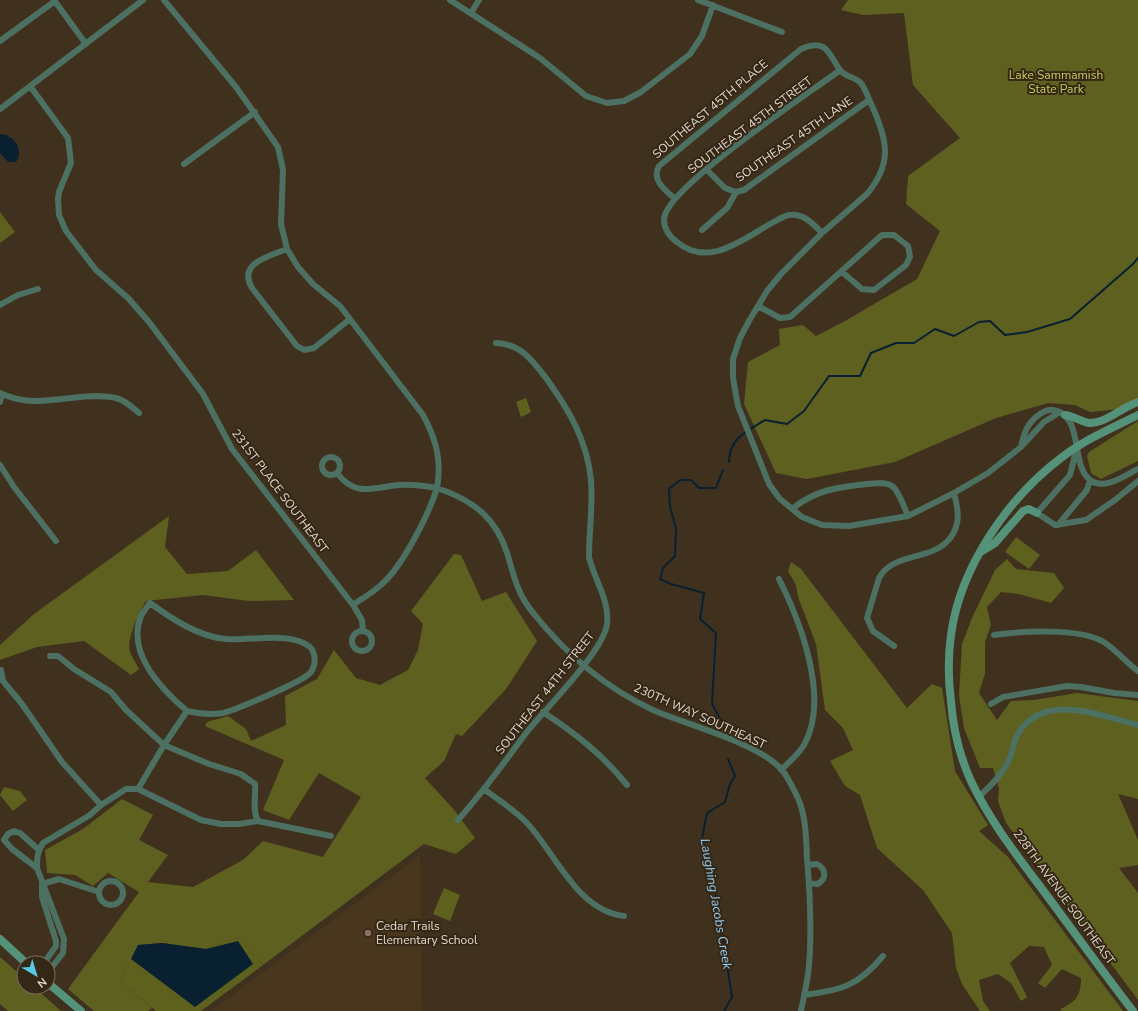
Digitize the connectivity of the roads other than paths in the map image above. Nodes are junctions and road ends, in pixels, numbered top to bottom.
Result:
1 (143, 0) edge
2 (164, 0) edge
3 (450, 0) edge
4 (479, 0) edge
5 (698, 0) edge
6 (54, 1) edge
7 (713, 5) junction
8 (471, 13) junction
9 (782, 32) dead end
10 (0, 41) edge
11 (86, 44) junction
12 (840, 70) junction
13 (30, 86) junction
14 (868, 100) junction
15 (0, 109) edge
16 (255, 112) junction
17 (184, 164) dead end
18 (706, 169) junction
19 (736, 192) junction
20 (675, 199) junction
21 (702, 230) dead end
22 (822, 233) junction
23 (288, 249) junction
24 (842, 272) junction
25 (38, 289) dead end
26 (0, 305) edge
27 (758, 306) junction
28 (350, 319) junction
29 (496, 343) dead end
30 (1, 394) edge
31 (0, 402) edge
32 (1138, 402) edge
33 (139, 413) dead end
34 (1063, 414) junction
35 (1138, 415) edge
36 (1021, 447) junction
37 (1077, 447) junction
38 (0, 465) edge
39 (1138, 469) edge
40 (1084, 472) junction
41 (337, 473) dead end
42 (1070, 475) junction
43 (1090, 480) junction
44 (1138, 481) edge
45 (437, 488) junction
46 (954, 493) junction
47 (792, 509) junction
48 (1037, 513) junction
49 (908, 516) junction
50 (1058, 525) junction
51 (56, 541) dead end
52 (982, 551) junction
53 (779, 579) dead end
54 (353, 605) junction
55 (363, 631) dead end
56 (994, 636) dead end
57 (894, 646) dead end
58 (50, 656) dead end
59 (583, 666) junction
60 (1, 670) dead end
61 (1138, 671) edge
62 (1138, 694) edge
63 (992, 704) dead end
64 (187, 711) junction
65 (543, 712) junction
66 (1138, 725) edge
67 (164, 745) junction
68 (781, 770) junction
69 (627, 785) dead end
70 (138, 788) junction
71 (485, 790) junction
72 (980, 796) junction
73 (101, 805) junction
74 (458, 820) dead end
75 (258, 821) junction
76 (331, 836) dead end
77 (39, 850) junction
78 (808, 865) junction
79 (37, 868) junction
80 (809, 883) junction
81 (42, 884) junction
82 (99, 892) dead end
83 (624, 916) dead end
84 (0, 939) edge
85 (17, 955) edge
86 (50, 955) edge
87 (883, 956) dead end
88 (56, 961) edge
89 (56, 990) edge
90 (804, 994) junction
91 (81, 1011) edge
92 (801, 1011) edge
93 (1132, 1011) edge

1 - 11 street
2 - 16 street
3 - 8 street
4 - 8 street
5 - 7 street
6 - 10 street
6 - 11 street
7 - 8 street
7 - 9 street
11 - 13 street
12 - 14 street
12 - 18 street, SOUTHEAST 45TH STREET
12 - 20 street, SOUTHEAST 45TH PLACE
13 - 15 street
13 - 54 street, 231ST PLACE SOUTHEAST
14 - 19 street, SOUTHEAST 45TH LANE
14 - 22 street
16 - 17 street
16 - 23 street
18 - 19 street
18 - 20 street, SOUTHEAST 45TH STREET
19 - 21 street, SOUTHEAST 45TH LANE
20 - 22 street, SOUTHEAST 45TH STREET
22 - 27 street
23 - 28 street
23 - 28 street
24 - 24 street
24 - 27 street
25 - 26 street
27 - 47 street
28 - 45 street
29 - 59 street, SOUTHEAST 44TH STREET
30 - 31 street
30 - 33 street
32 - 34 main road
34 - 36 street
34 - 36 street
34 - 37 street
35 - 37 main road, 228TH AVENUE SOUTHEAST
36 - 46 street
37 - 40 street
37 - 42 street
37 - 52 main road, 228TH AVENUE SOUTHEAST
38 - 51 street
39 - 43 street
40 - 42 street
40 - 43 street
41 - 45 street, 230TH WAY SOUTHEAST
42 - 48 street
43 - 50 street
44 - 50 street
45 - 54 street
45 - 59 street, 230TH WAY SOUTHEAST
46 - 49 street
46 - 57 street
47 - 49 street
47 - 49 street
48 - 50 street
48 - 52 main road
52 - 72 main road, 228TH AVENUE SOUTHEAST
53 - 68 street
54 - 55 street, 231ST PLACE SOUTHEAST
56 - 61 street
58 - 67 street
59 - 65 street, SOUTHEAST 44TH STREET
59 - 68 street, 230TH WAY SOUTHEAST
60 - 73 street
62 - 63 street
64 - 64 street
64 - 67 street
65 - 69 street
65 - 71 street, SOUTHEAST 44TH STREET
66 - 72 street
67 - 70 street
67 - 75 street
68 - 78 street, 230TH WAY SOUTHEAST
70 - 73 street
70 - 75 street
71 - 74 street, SOUTHEAST 44TH STREET
71 - 83 street
72 - 93 main road, 228TH AVENUE SOUTHEAST
73 - 77 street
75 - 76 street
77 - 79 street
77 - 79 street
78 - 80 street, 230TH WAY SOUTHEAST
78 - 80 street
79 - 81 street
80 - 90 street, 230TH WAY SOUTHEAST
81 - 82 street
81 - 86 street
81 - 88 street
84 - 85 main road
87 - 90 street
89 - 91 main road
90 - 92 street, 230TH WAY SOUTHEAST

